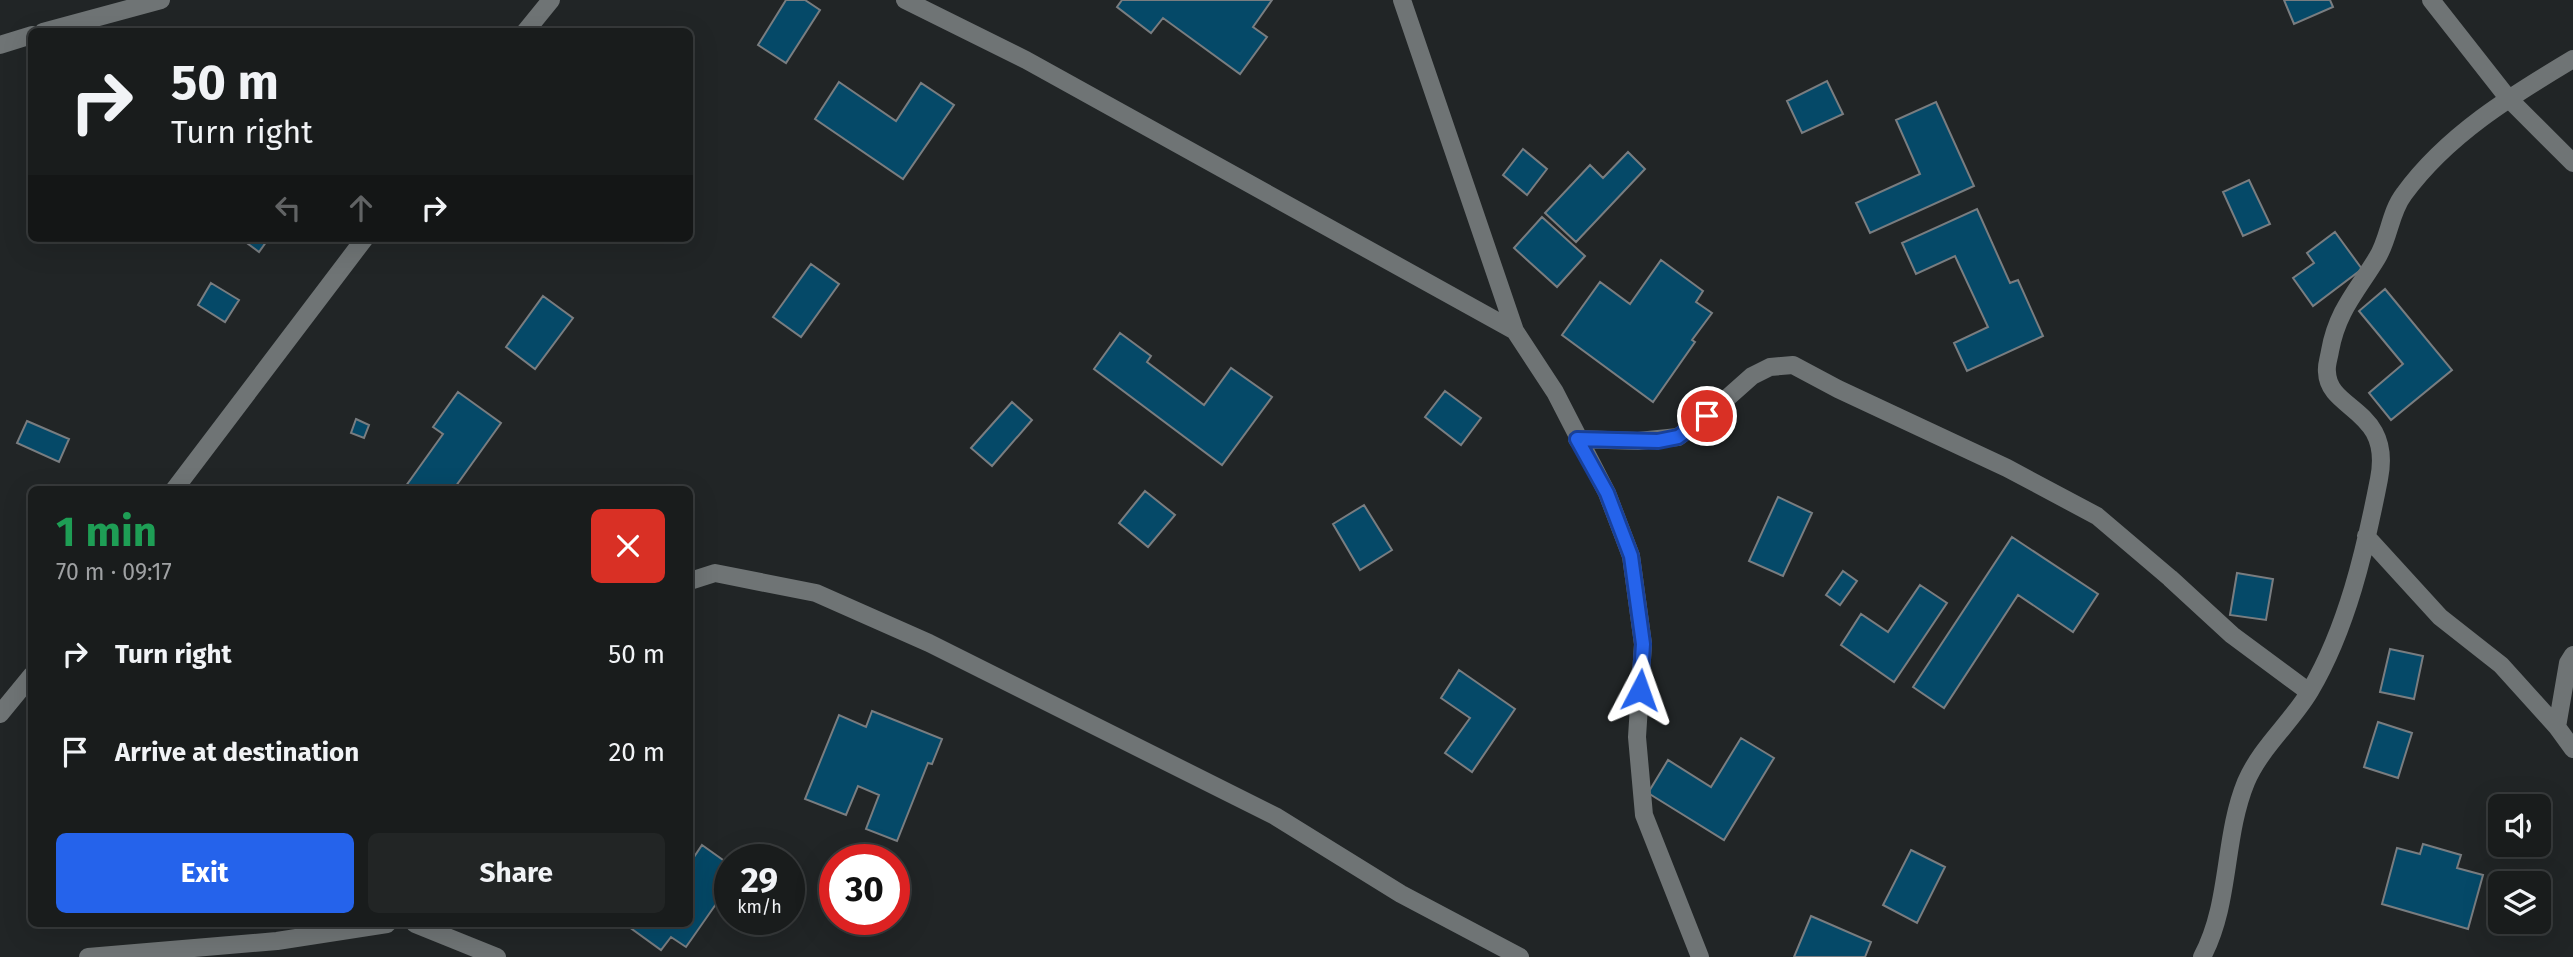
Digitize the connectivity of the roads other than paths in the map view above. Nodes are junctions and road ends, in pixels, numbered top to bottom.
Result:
1 (161, 0) edge
2 (551, 0) edge
3 (905, 0) edge
4 (1402, 0) edge
5 (2431, 0) edge
6 (58, 28) edge
7 (528, 28) edge
8 (28, 36) edge
9 (0, 45) edge
10 (2573, 59) edge
11 (2508, 98) junction
12 (2573, 163) edge
13 (362, 242) edge
14 (1515, 331) junction
15 (1577, 439) junction
16 (177, 486) edge
17 (2366, 536) junction
18 (693, 580) edge
19 (2573, 654) edge
20 (28, 680) edge
21 (2309, 692) junction
22 (0, 715) edge
23 (2557, 727) junction
24 (2573, 749) edge
25 (368, 927) edge
26 (422, 927) edge
27 (88, 957) edge
28 (497, 957) edge
29 (1520, 957) edge
30 (1700, 957) edge
31 (2202, 957) edge

1 - 6 street
2 - 7 street
3 - 14 street
4 - 14 street
5 - 11 street
8 - 9 street
10 - 11 street
11 - 12 street
11 - 17 street
13 - 16 street
14 - 15 street
15 - 21 street
15 - 30 street
17 - 21 street
17 - 23 street
18 - 29 street
19 - 23 street
20 - 22 street
21 - 31 street
23 - 24 street
25 - 27 street
26 - 28 street

